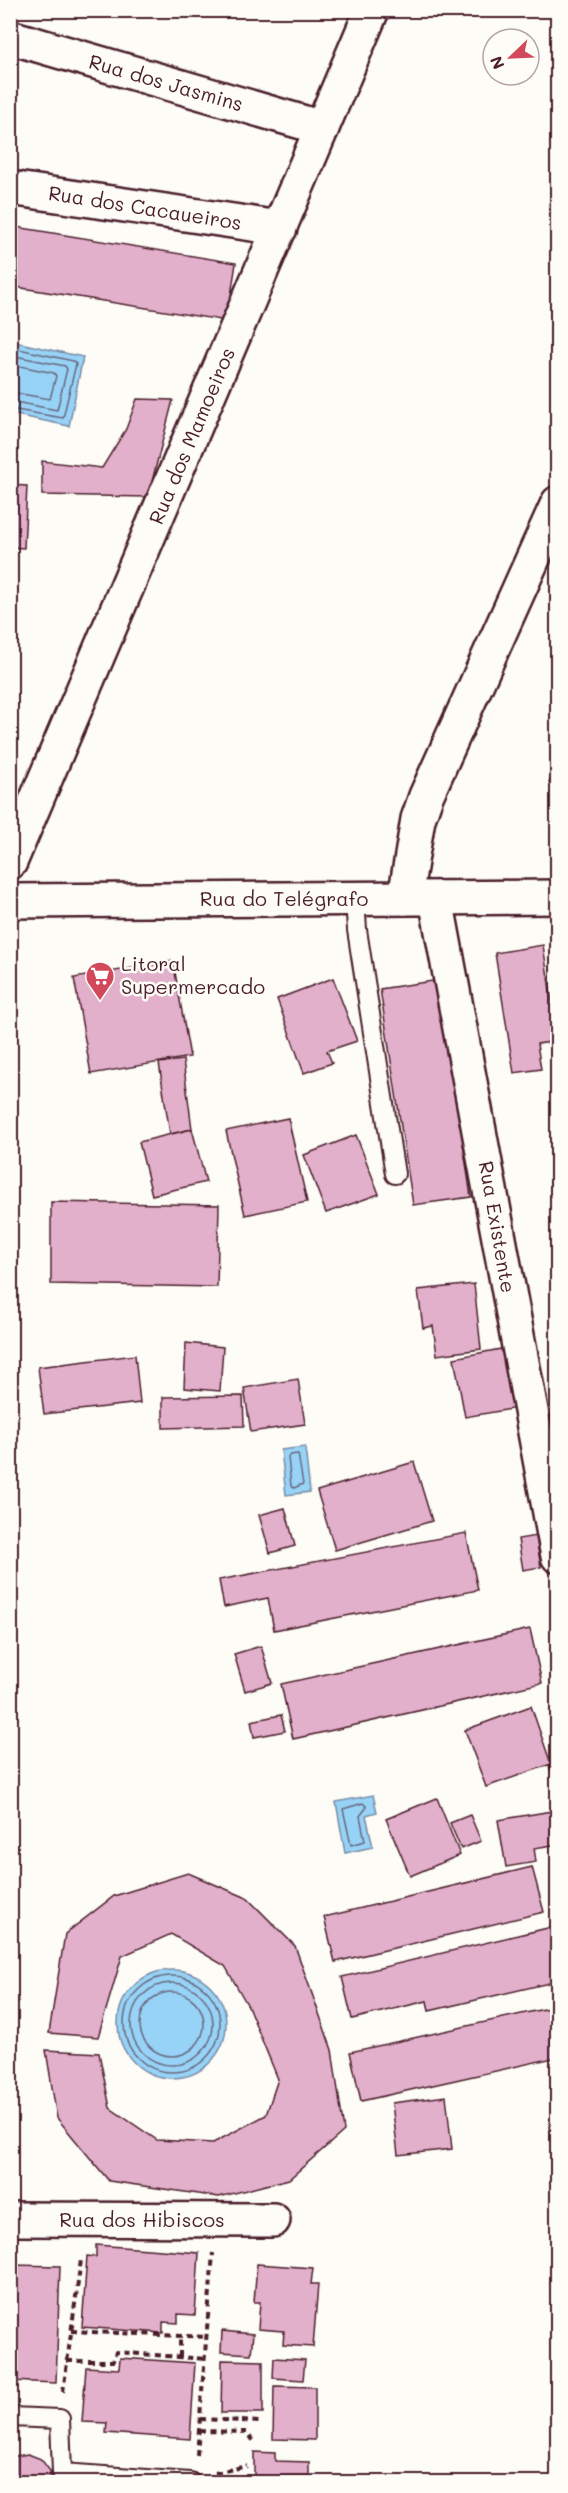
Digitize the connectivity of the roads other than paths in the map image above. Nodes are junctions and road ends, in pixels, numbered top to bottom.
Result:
1 (372, 10) edge
2 (10, 38) edge
3 (322, 128) junction
4 (10, 188) edge
5 (280, 228) junction
6 (558, 503) edge
7 (10, 862) edge
8 (558, 897) edge
9 (355, 898) junction
10 (421, 898) junction
11 (10, 900) edge
12 (395, 1174) dead end
13 (558, 1556) edge
14 (10, 2219) edge
15 (273, 2220) dead end
16 (10, 2417) edge
17 (190, 2482) edge

1 - 3 street, Rua dos Mamoeiros
2 - 3 street, Rua dos Jasmins
3 - 5 street, Rua dos Mamoeiros
4 - 5 street, Rua dos Cacaueiros
5 - 7 street, Rua dos Mamoeiros
6 - 10 street, Rua Existente
8 - 10 street, Rua do Telégrafo
9 - 10 street, Rua do Telégrafo
9 - 11 street, Rua do Telégrafo
9 - 12 lane
10 - 13 street, Rua Existente
14 - 15 street, Rua dos Hibiscos
16 - 17 lane

